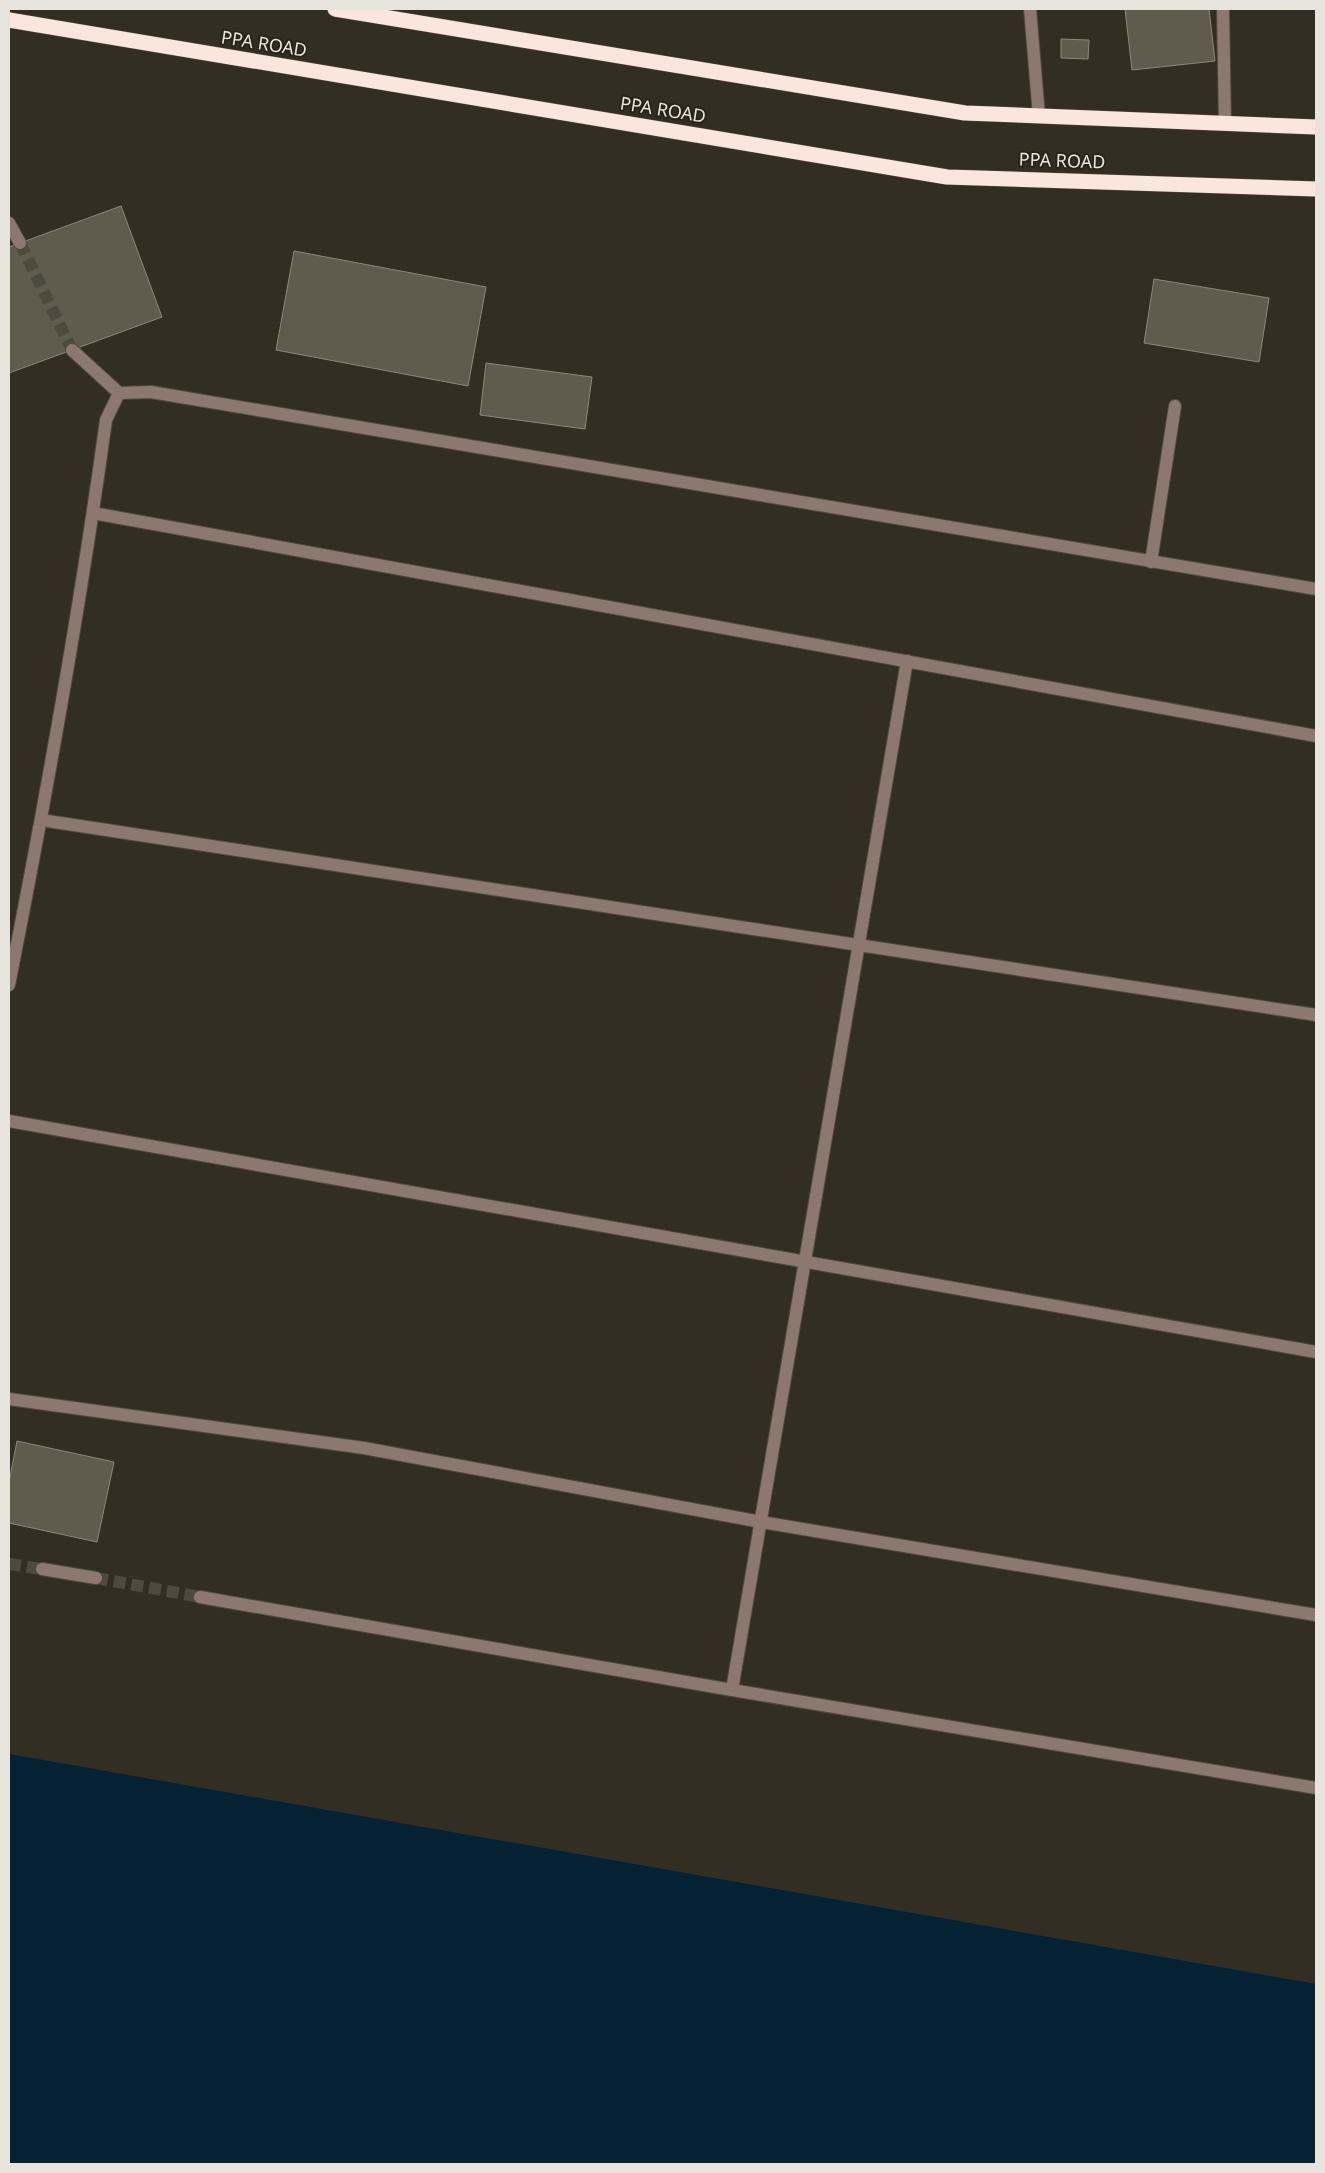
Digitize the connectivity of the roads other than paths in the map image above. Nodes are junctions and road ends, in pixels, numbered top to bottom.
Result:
1 (335, 9) edge
2 (1030, 9) edge
3 (1223, 9) edge
4 (9, 20) edge
5 (1038, 116) junction
6 (1225, 124) junction
7 (1316, 127) edge
8 (1316, 189) edge
9 (9, 223) edge
10 (20, 243) tunnel mouth
11 (72, 350) tunnel mouth
12 (119, 393) junction
13 (1175, 406) dead end
14 (93, 513) junction
15 (1151, 562) junction
16 (1316, 589) edge
17 (907, 660) junction
18 (1316, 736) edge
19 (41, 820) junction
20 (859, 945) junction
21 (9, 986) edge
22 (1316, 1014) edge
23 (9, 1121) edge
24 (804, 1262) junction
25 (1316, 1352) edge
26 (9, 1399) edge
27 (761, 1522) junction
28 (42, 1569) tunnel mouth
29 (96, 1578) tunnel mouth
30 (200, 1597) tunnel mouth
31 (1316, 1615) edge
32 (732, 1690) junction
33 (1316, 1788) edge

1 - 5 highway
2 - 5 lane
3 - 6 lane
4 - 8 highway, PPA ROAD
5 - 6 highway
6 - 7 highway
9 - 10 lane
11 - 12 lane
12 - 14 lane
12 - 15 lane
13 - 15 lane
14 - 17 lane
14 - 19 lane
15 - 16 lane
17 - 18 lane
17 - 20 lane
19 - 20 lane
19 - 21 lane
20 - 22 lane
20 - 24 lane
23 - 24 lane
24 - 25 lane
24 - 27 lane
26 - 27 lane
27 - 31 lane
27 - 32 lane
28 - 29 lane
30 - 32 lane
32 - 33 lane

